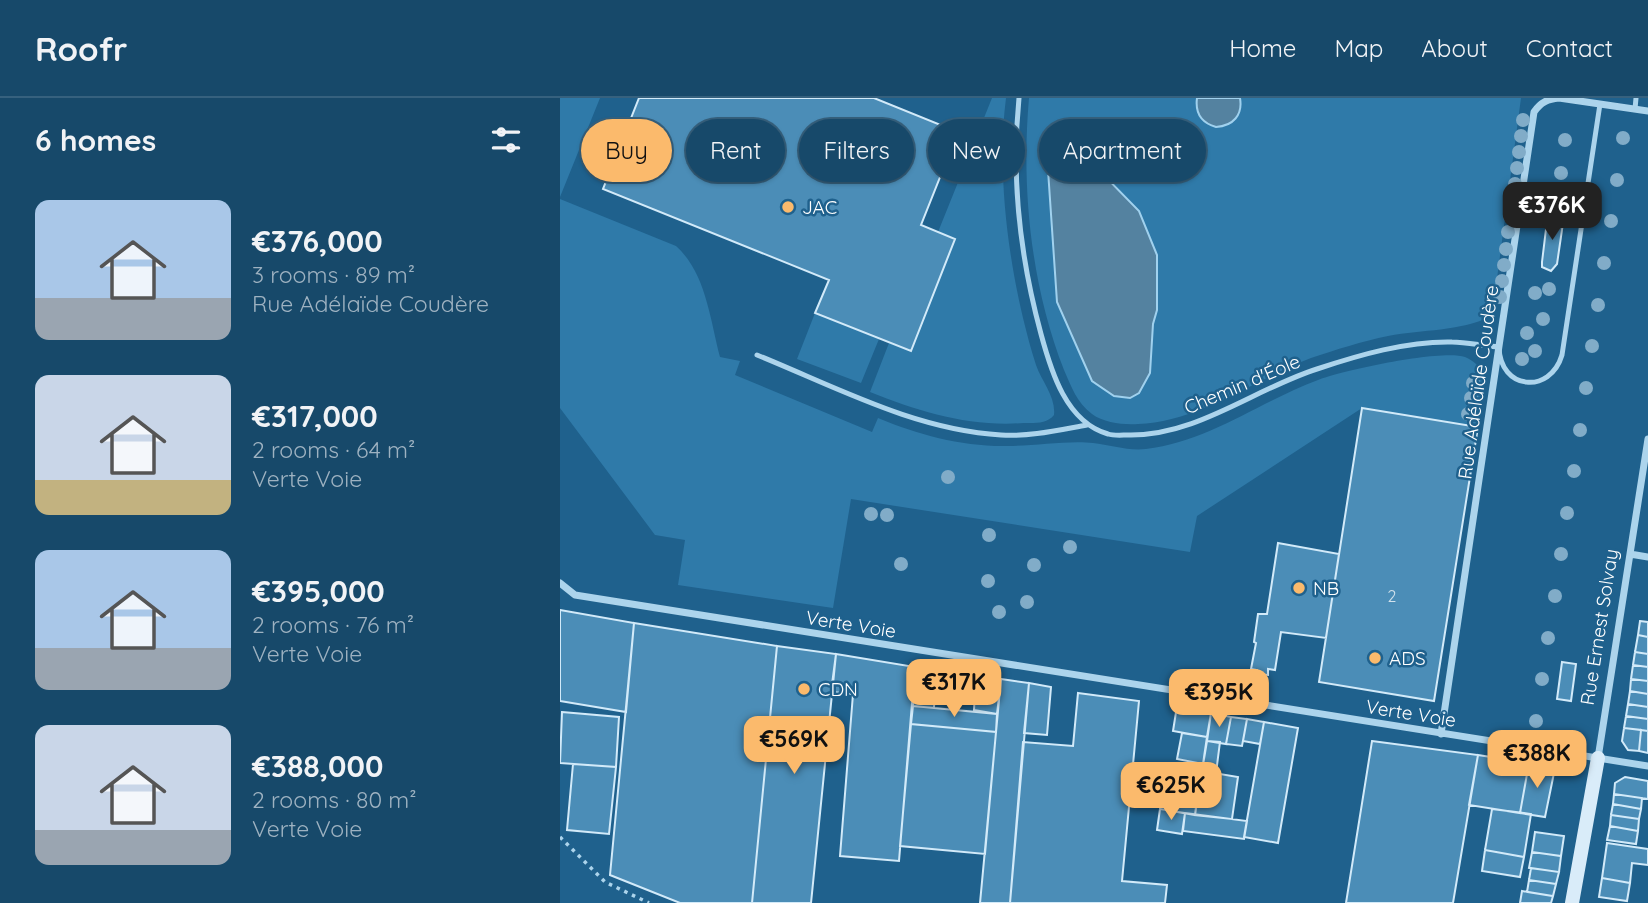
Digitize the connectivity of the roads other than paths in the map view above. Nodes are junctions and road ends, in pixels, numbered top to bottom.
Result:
1 (1019, 98) edge
2 (1636, 98) edge
3 (1549, 99) edge
4 (1584, 100) edge
5 (1600, 104) junction
6 (1635, 109) junction
7 (1648, 111) edge
8 (1499, 347) junction
9 (757, 355) dead end
10 (1087, 425) junction
11 (1648, 439) edge
12 (1630, 554) junction
13 (1648, 557) edge
14 (560, 583) edge
15 (1441, 734) junction
16 (1598, 758) junction
17 (1648, 766) edge
18 (1572, 903) edge

1 - 10 lane
2 - 6 lane
3 - 4 street, Rue Adélaïde Coudère
3 - 8 street, Rue Adélaïde Coudère
4 - 5 street, Rue Adélaïde Coudère
5 - 6 street, Rue Adélaïde Coudère
5 - 8 lane
6 - 7 street, Rue Adélaïde Coudère
8 - 10 lane, Chemin d'Éole
8 - 15 street, Rue Adélaïde Coudère
9 - 10 lane
11 - 12 street, Rue Ernest Solvay
12 - 13 street
12 - 16 street, Rue Ernest Solvay
14 - 15 street, Verte Voie
15 - 16 street, Verte Voie
16 - 17 street, Verte Voie
16 - 18 street, Rue Ernest Solvay

